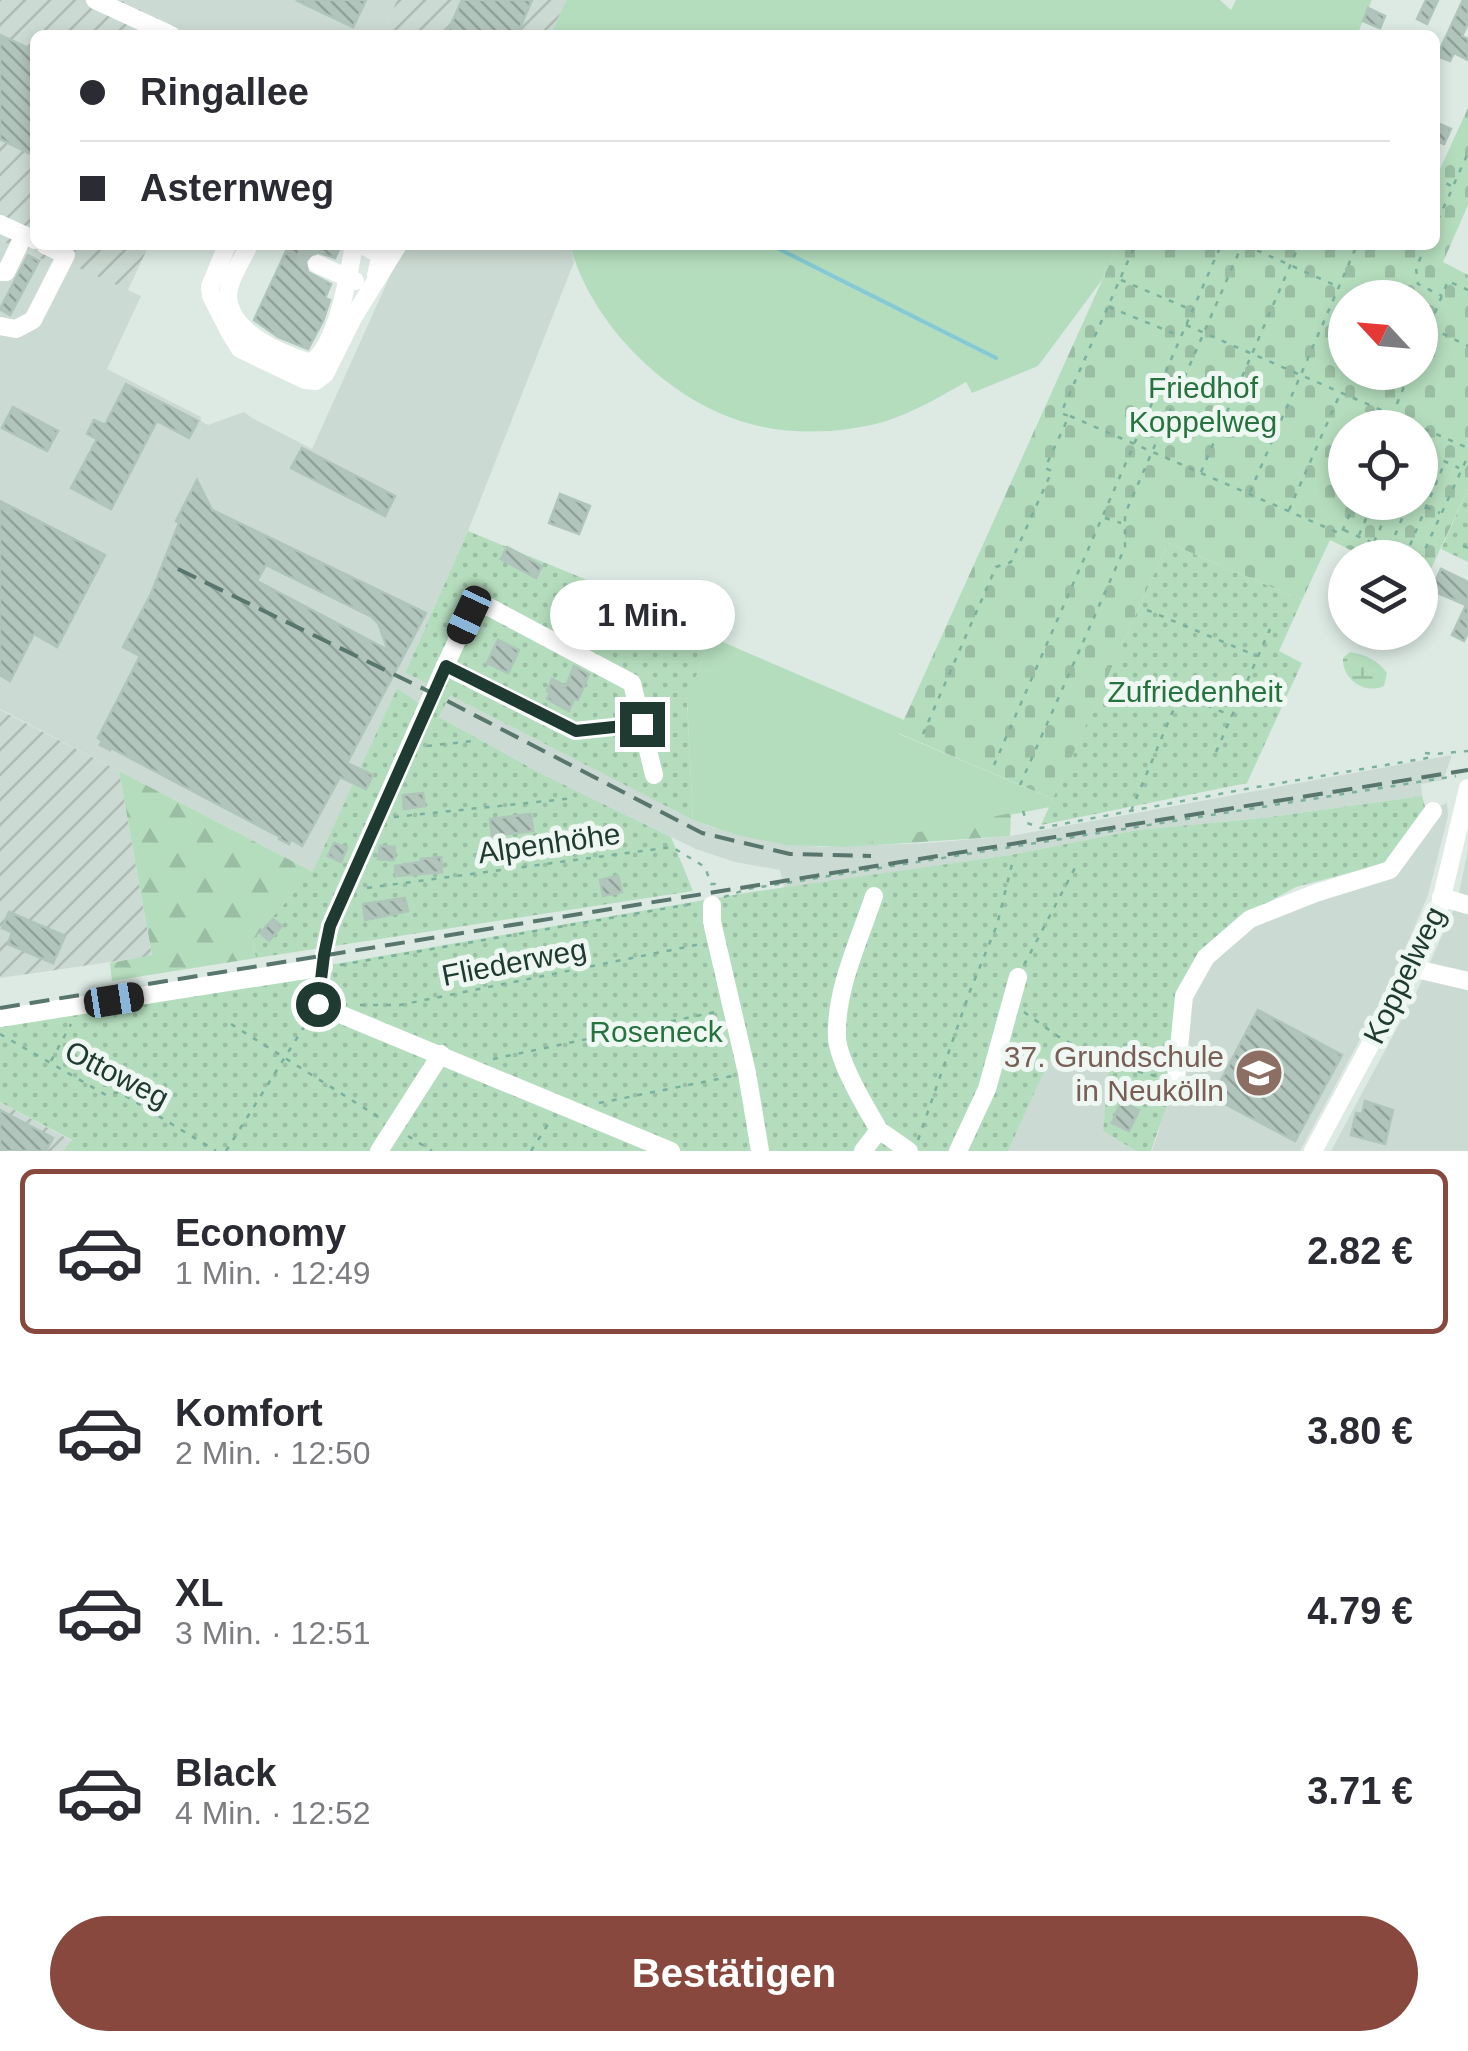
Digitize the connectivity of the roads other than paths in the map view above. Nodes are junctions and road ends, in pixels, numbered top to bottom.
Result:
1 (95, 0) edge
2 (159, 30) edge
3 (17, 232) edge
4 (0, 248) edge
5 (57, 250) edge
6 (225, 250) edge
7 (246, 250) edge
8 (364, 250) edge
9 (371, 250) edge
10 (395, 250) edge
11 (317, 264) dead end
12 (0, 272) edge
13 (348, 278) junction
14 (374, 281) junction
15 (0, 326) edge
16 (446, 666) junction
17 (642, 724) junction
18 (654, 775) dead end
19 (1468, 788) edge
20 (1433, 811) dead end
21 (874, 896) dead end
22 (1442, 897) junction
23 (715, 901) road end
24 (1468, 905) edge
25 (324, 967) junction
26 (1412, 968) junction
27 (1018, 977) road end
28 (1468, 981) edge
29 (0, 1018) edge
30 (441, 1054) junction
31 (1175, 1086) road end
32 (879, 1130) junction
33 (661, 1149) edge
34 (379, 1151) edge
35 (760, 1151) edge
36 (863, 1151) edge
37 (912, 1151) edge
38 (958, 1151) edge
39 (1313, 1151) edge

1 - 2 street
3 - 4 street
3 - 12 street
5 - 15 street
6 - 14 street
7 - 13 street
8 - 13 street
9 - 14 street
10 - 14 street
11 - 13 street
13 - 14 street
16 - 17 street
16 - 17 street
16 - 25 street
17 - 18 street
19 - 22 street, Koppelweg
20 - 31 street
21 - 32 street
22 - 24 street
22 - 26 street, Koppelweg
23 - 35 street
25 - 29 street
25 - 30 street
26 - 28 street
26 - 39 street, Koppelweg
27 - 38 street
30 - 33 street
30 - 34 street
32 - 36 street
32 - 37 street

